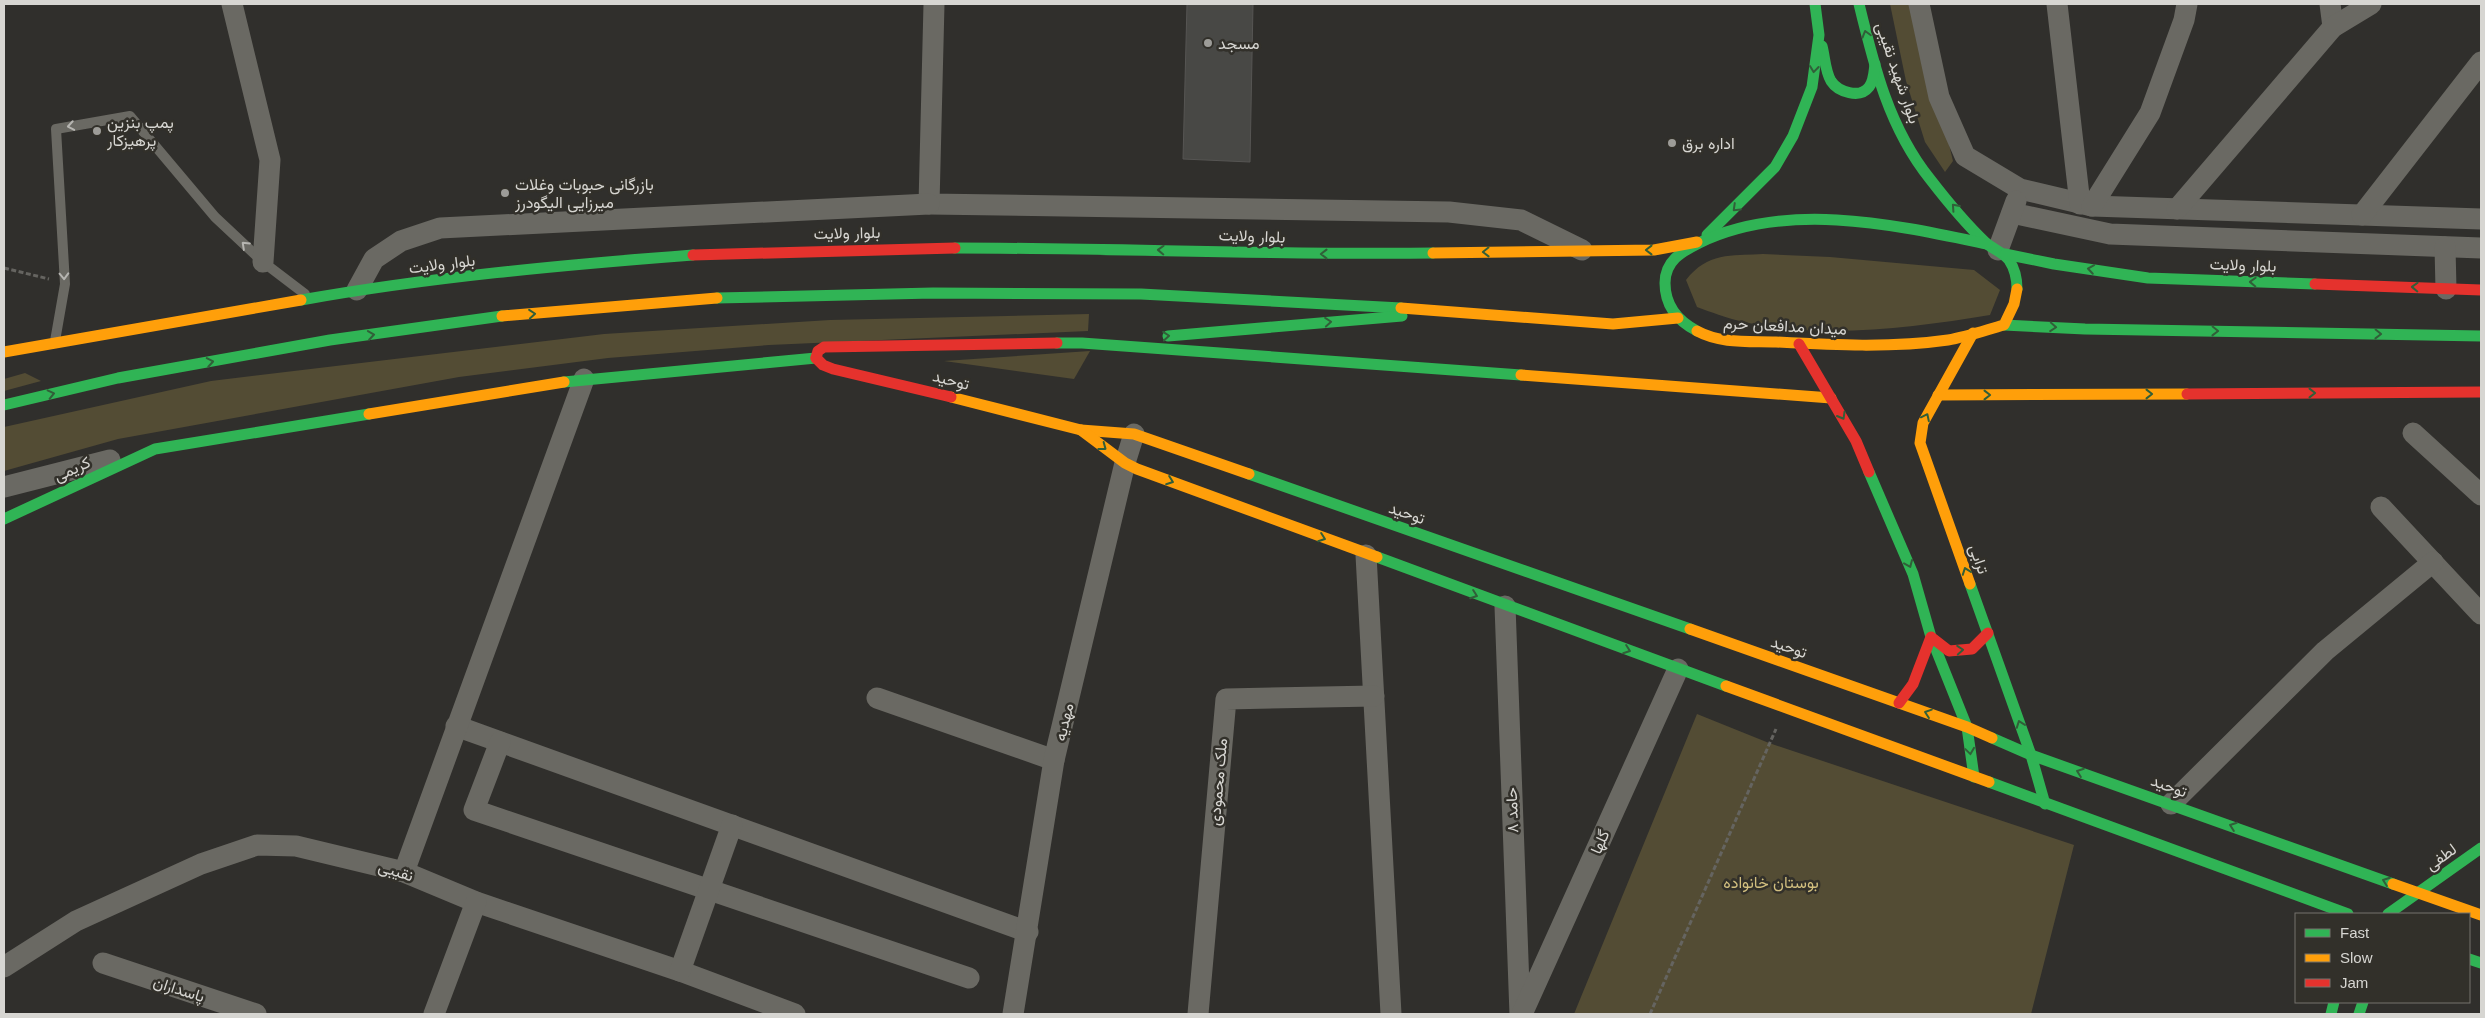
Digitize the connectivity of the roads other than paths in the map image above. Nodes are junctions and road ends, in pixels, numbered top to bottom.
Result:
1 (232, 4) edge
2 (934, 4) edge
3 (1815, 4) edge
4 (1859, 4) edge
5 (1919, 4) edge
6 (2057, 4) edge
7 (2187, 4) edge
8 (2330, 4) edge
9 (2370, 4) edge
10 (2333, 27) junction
11 (1819, 35) junction
12 (2481, 62) edge
13 (1875, 64) junction
14 (2020, 189) junction
15 (929, 204) junction
16 (2086, 205) junction
17 (2177, 209) junction
18 (2012, 213) junction
19 (2362, 215) junction
20 (2481, 219) edge
21 (1699, 241) junction
22 (2445, 247) junction
23 (2481, 248) edge
24 (1997, 249) junction
25 (1582, 250) junction
26 (264, 262) junction
27 (2446, 288) junction
28 (357, 290) junction
29 (2481, 290) edge
30 (310, 298) junction
31 (1468, 311) junction
32 (1678, 318) junction
33 (2004, 325) junction
34 (1973, 333) junction
35 (2481, 336) edge
36 (1082, 343) junction
37 (55, 344) junction
38 (1799, 344) junction
39 (4, 352) edge
40 (816, 358) junction
41 (584, 380) junction
42 (2481, 392) edge
43 (1938, 395) junction
44 (1831, 398) junction
45 (4, 405) edge
46 (1081, 430) junction
47 (2413, 433) dead end
48 (1134, 434) junction
49 (155, 449) junction
50 (1124, 463) junction
51 (4, 487) edge
52 (2481, 495) edge
53 (2381, 507) dead end
54 (4, 519) edge
55 (1366, 555) junction
56 (2433, 562) junction
57 (1505, 606) junction
58 (2481, 614) edge
59 (1988, 633) junction
60 (1931, 637) junction
61 (1678, 669) junction
62 (1374, 696) junction
63 (878, 698) dead end
64 (1899, 703) junction
65 (456, 726) junction
66 (1967, 727) junction
67 (500, 742) junction
68 (2031, 755) junction
69 (1054, 760) junction
70 (1974, 778) junction
71 (2045, 804) junction
72 (2171, 804) junction
73 (732, 826) junction
74 (2481, 848) edge
75 (404, 872) junction
76 (708, 889) junction
77 (2420, 893) junction
78 (476, 902) junction
79 (2345, 913) edge
80 (2390, 913) edge
81 (2481, 914) edge
82 (1028, 932) junction
83 (103, 963) dead end
84 (4, 967) edge
85 (680, 971) junction
86 (969, 978) dead end
87 (256, 1014) edge
88 (434, 1014) edge
89 (795, 1014) edge
90 (1013, 1014) edge
91 (1198, 1014) edge
92 (1391, 1014) edge
93 (1521, 1014) edge

1 - 26 street
2 - 15 street
3 - 11 main road
13 -> 4 main road, بلوار شهید نقیبی
5 - 14 street
6 - 16 street
7 - 16 street
8 - 10 street
9 - 10 street
10 - 17 street
11 - 13 main road
11 -> 21 main road
12 - 19 street
24 -> 13 main road, بلوار شهید نقیبی
14 - 16 street
14 - 18 street
15 - 25 street
15 - 28 street
16 - 17 street
17 - 19 street
18 - 22 street
18 - 24 street
19 - 20 street
21 - 24 main road
21 -> 25 main road, بلوار ولایت
21 - 32 main road
22 - 23 street
22 - 27 street
27 -> 24 main road, بلوار ولایت
24 - 33 main road
25 -> 28 main road, بلوار ولایت
26 - 30 lane
26 -> 37 lane
27 - 29 main road, بلوار ولایت
28 - 30 main road, بلوار ولایت
30 - 37 main road, بلوار ولایت
31 - 32 main road
36 -> 31 main road
45 -> 31 main road
32 - 38 main road, میدان مدافعان حرم
33 - 34 main road, میدان مدافعان حرم
33 -> 35 main road
34 - 38 main road, میدان مدافعان حرم
34 - 43 main road, ترابی
36 - 40 main road
36 - 44 main road
37 - 39 main road, بلوار ولایت
38 - 44 main road
40 - 41 main road, کریمی
40 - 46 main road, توحید
41 - 49 main road, کریمی
41 - 65 street
43 -> 42 main road
59 -> 43 main road, ترابی
44 -> 60 main road
46 - 48 main road, توحید
46 -> 50 main road, توحید
47 - 52 street
48 - 50 street, مهدیه
48 - 64 main road, توحید
49 - 51 street
49 - 54 main road, کریمی
50 -> 55 main road, توحید
50 - 69 street, مهدیه
53 - 56 street
55 -> 57 main road, توحید
55 - 62 street
56 - 58 street
56 - 72 street
57 -> 61 main road, توحید
57 - 93 street, حامد ۸
60 -> 59 main road
68 -> 59 main road, ترابی
60 - 64 main road
60 - 66 main road
61 - 70 main road, توحید
61 - 93 street, گلها
62 - 91 street, ملک محمودی
62 - 92 street
63 - 69 street
66 -> 64 main road, توحید
65 - 67 street
65 - 75 street
66 - 68 main road, توحید
66 -> 70 main road
67 - 73 street
67 - 76 street
68 - 71 main road, ترابی
72 -> 68 main road, توحید
69 - 82 street, مهدیه
70 - 71 main road, توحید
71 - 79 main road, توحید
77 -> 72 main road, توحید
73 - 76 street
73 - 82 street
74 - 77 main road, لطفی
75 - 78 street, نقیبی
75 - 84 street, نقیبی
76 - 85 street
76 - 86 street
77 - 80 main road, لطفی
77 - 81 main road, توحید
78 - 85 street, نقیبی
78 - 88 street
82 - 90 street, مهدیه
83 - 87 street, پاسداران
85 - 89 street, نقیبی

